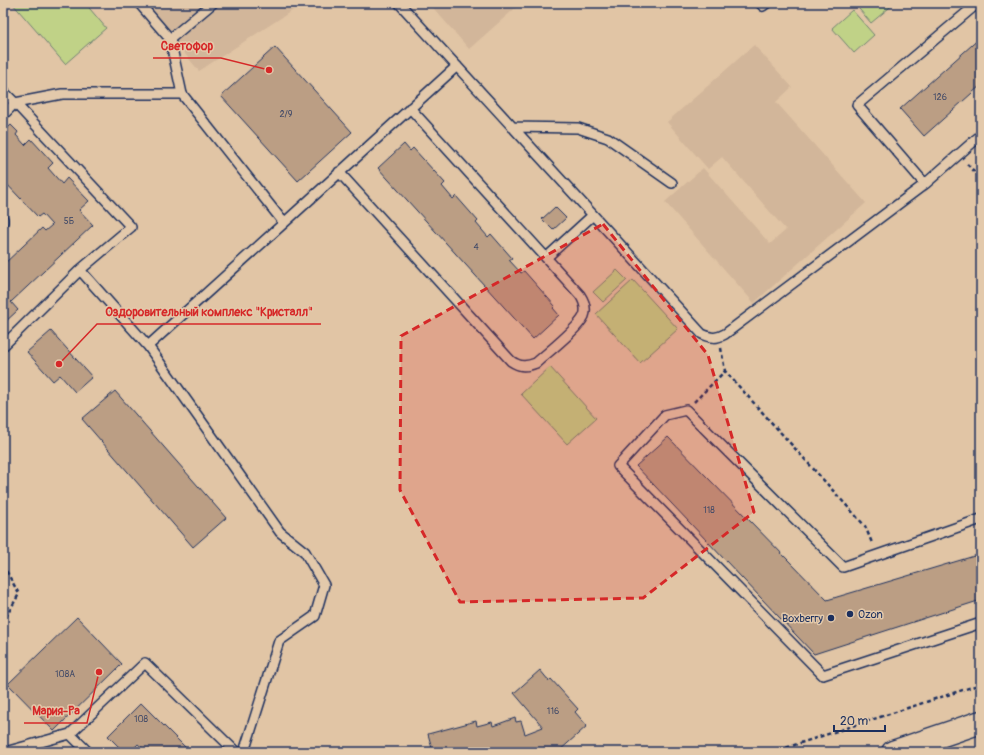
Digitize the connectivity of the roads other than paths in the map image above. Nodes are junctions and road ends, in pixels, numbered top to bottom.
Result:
1 (139, 3) edge
2 (213, 3) edge
3 (399, 3) edge
4 (760, 3) edge
5 (767, 3) edge
6 (978, 3) edge
7 (170, 39) junction
8 (456, 66) junction
9 (3, 91) edge
10 (182, 94) junction
11 (15, 103) junction
12 (410, 108) junction
13 (3, 115) edge
14 (512, 127) junction
15 (981, 135) edge
16 (339, 172) junction
17 (672, 183) dead end
18 (925, 184) junction
19 (593, 215) junction
20 (284, 223) junction
21 (546, 258) junction
22 (80, 270) junction
23 (3, 346) edge
24 (148, 346) junction
25 (981, 519) edge
26 (981, 623) edge
27 (981, 722) edge
28 (70, 734) junction
29 (5, 752) edge
30 (88, 752) edge
31 (236, 752) edge
32 (244, 752) edge
33 (893, 752) edge

1 - 7 lane
2 - 7 lane
3 - 8 lane
4 - 5 lane
6 - 18 lane
7 - 10 lane
8 - 12 lane
8 - 14 lane
9 - 11 lane
10 - 11 lane
10 - 20 lane
11 - 13 lane
11 - 22 lane
12 - 16 lane
12 - 21 lane
14 - 17 lane
14 - 19 lane
15 - 18 lane
16 - 20 lane
16 - 21 lane
18 - 19 lane
19 - 21 lane
20 - 24 lane
22 - 23 lane
22 - 24 lane
24 - 32 lane
25 - 26 lane
27 - 33 street
28 - 29 lane
28 - 30 lane
28 - 31 lane

